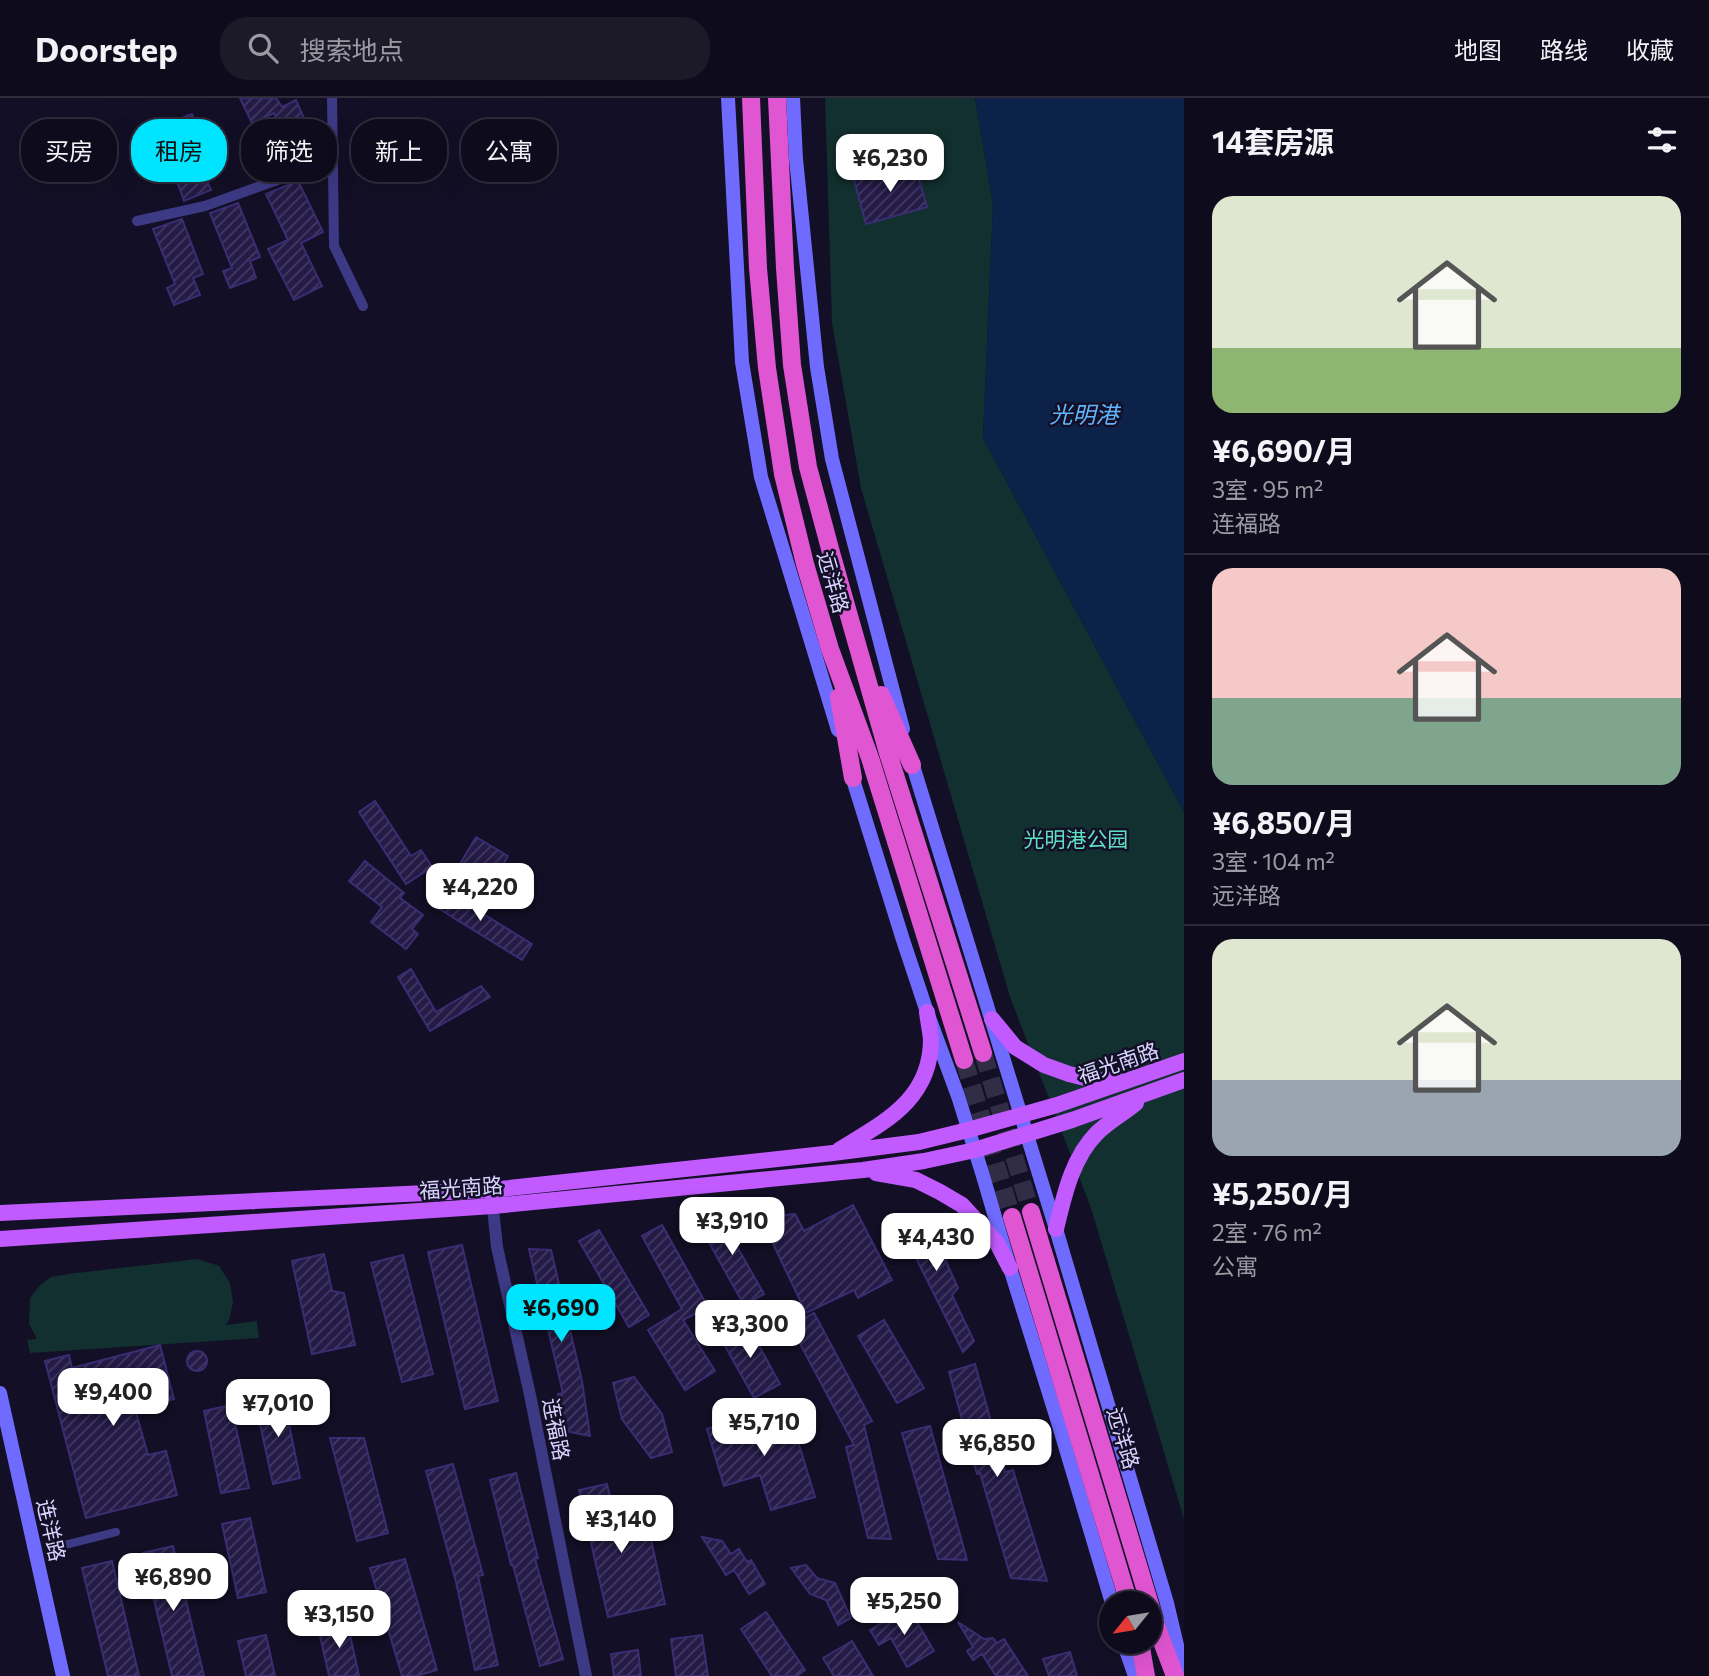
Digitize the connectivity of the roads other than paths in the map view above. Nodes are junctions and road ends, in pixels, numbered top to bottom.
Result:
1 (332, 98) edge
2 (728, 98) edge
3 (751, 98) edge
4 (777, 98) edge
5 (793, 98) edge
6 (332, 119) edge
7 (272, 182) edge
8 (333, 182) edge
9 (137, 221) dead end
10 (363, 306) dead end
11 (857, 640) junction
12 (830, 649) junction
13 (912, 765) junction
14 (853, 778) junction
15 (927, 1012) junction
16 (992, 1019) junction
17 (983, 1054) tunnel mouth
18 (964, 1060) tunnel mouth
19 (1184, 1061) edge
20 (1142, 1076) junction
21 (1184, 1080) edge
22 (1150, 1093) junction
23 (1022, 1116) junction
24 (968, 1130) junction
25 (1027, 1133) junction
26 (975, 1150) junction
27 (833, 1153) junction
28 (863, 1170) junction
29 (492, 1198) junction
30 (1031, 1212) tunnel mouth
31 (0, 1213) edge
32 (1012, 1217) tunnel mouth
33 (1056, 1229) junction
34 (0, 1239) edge
35 (1010, 1268) junction
36 (0, 1394) edge
37 (116, 1532) dead end
38 (53, 1548) dead end
39 (1108, 1591) edge
40 (1125, 1591) edge
41 (1128, 1654) edge
42 (1142, 1654) edge
43 (1184, 1675) edge
44 (63, 1676) edge
45 (586, 1676) edge
46 (1135, 1676) edge
47 (1146, 1676) edge
48 (1175, 1676) edge

1 - 6 street
2 - 14 main road
3 - 12 highway, 远洋路
4 - 11 highway, 远洋路
5 - 13 main road
7 - 9 street
8 - 10 street
11 - 13 highway
11 - 17 highway, 远洋路
12 - 14 highway
12 - 18 highway, 远洋路
13 - 16 main road
14 - 15 main road
15 - 24 main road
15 - 27 main road
16 - 20 main road
16 - 23 main road
19 - 20 main road, 福光南路
20 - 23 main road, 福光南路
21 - 22 main road, 福光南路
22 - 25 main road, 福光南路
22 - 33 main road
23 - 24 main road, 福光南路
23 - 25 main road
24 - 26 main road
24 - 27 main road, 福光南路
25 - 26 main road, 福光南路
25 - 33 main road
26 - 28 main road, 福光南路
26 - 35 main road
27 - 29 main road, 福光南路
28 - 29 main road, 福光南路
28 - 35 main road
29 - 31 main road, 福光南路
29 - 34 main road, 福光南路
29 - 45 street, 连福路
30 - 48 highway, 远洋路
32 - 40 highway, 远洋路
33 - 43 main road
35 - 39 main road
36 - 44 main road, 连洋路
37 - 38 street
41 - 46 main road
42 - 47 highway

